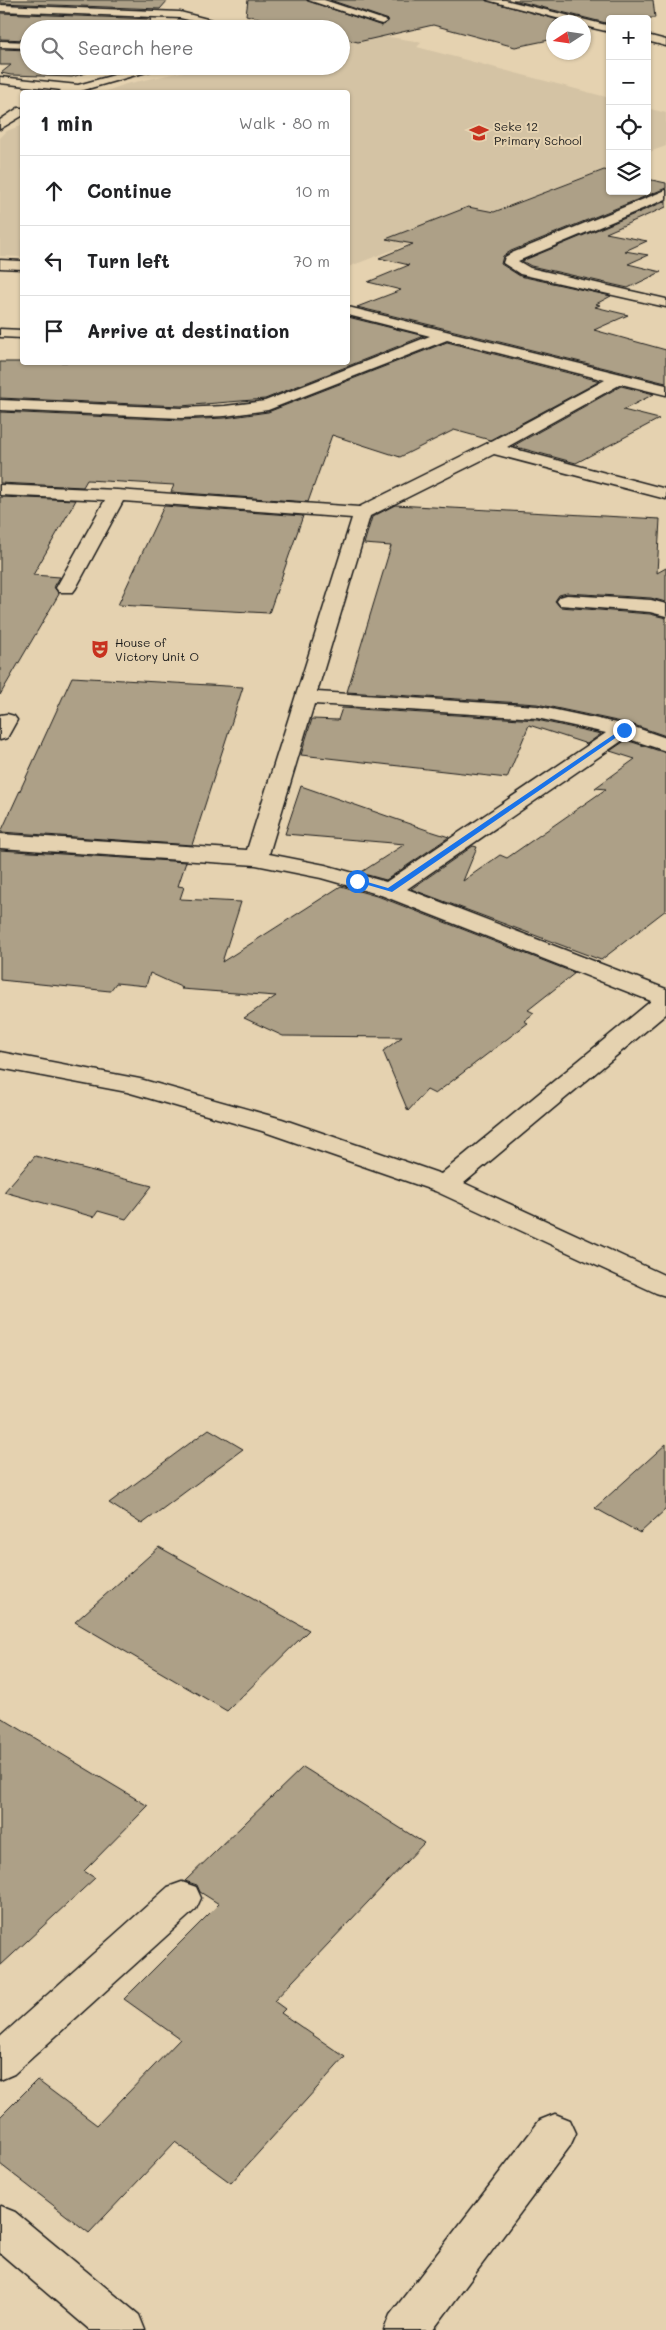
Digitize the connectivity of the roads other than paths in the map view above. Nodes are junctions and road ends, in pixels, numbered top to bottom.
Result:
1 (30, 0) edge
2 (312, 0) edge
3 (492, 0) edge
4 (0, 8) edge
5 (20, 9) junction
6 (551, 15) edge
7 (202, 20) edge
8 (591, 25) edge
9 (358, 26) dead end
10 (606, 28) edge
11 (651, 39) edge
12 (666, 43) edge
13 (0, 44) edge
14 (20, 45) edge
15 (127, 75) edge
16 (0, 80) edge
17 (70, 90) edge
18 (20, 112) edge
19 (0, 124) edge
20 (666, 194) edge
21 (0, 264) edge
22 (20, 265) edge
23 (664, 300) edge
24 (350, 312) edge
25 (1, 333) edge
26 (20, 334) edge
27 (446, 336) junction
28 (620, 378) junction
29 (666, 390) edge
30 (0, 405) edge
31 (492, 448) junction
32 (0, 490) edge
33 (666, 494) edge
34 (117, 495) junction
35 (362, 512) junction
36 (66, 588) dead end
37 (568, 601) dead end
38 (666, 610) edge
39 (305, 697) junction
40 (624, 730) junction
41 (666, 745) edge
42 (0, 841) edge
43 (256, 858) junction
44 (389, 890) junction
45 (666, 999) edge
46 (0, 1060) edge
47 (445, 1185) junction
48 (666, 1287) edge
49 (182, 1898) dead end
50 (0, 2062) edge
51 (555, 2133) dead end
52 (0, 2226) edge
53 (123, 2330) edge
54 (406, 2330) edge

1 - 5 street
2 - 9 street
3 - 6 street
4 - 5 street
5 - 7 street
8 - 10 street
11 - 12 street
13 - 14 street
15 - 17 street
16 - 17 street
18 - 19 street
20 - 23 street
21 - 22 street
24 - 27 street
25 - 26 street
27 - 28 street
27 - 30 street
28 - 29 street
28 - 31 street
31 - 33 street
31 - 35 street
32 - 34 street
34 - 35 street
34 - 36 street
35 - 39 street
37 - 38 street
39 - 40 street
39 - 43 street
40 - 41 street
40 - 44 street
42 - 43 street
43 - 44 street
44 - 45 street
45 - 47 street
46 - 47 street
47 - 48 street
49 - 50 street
51 - 54 street
52 - 53 street

